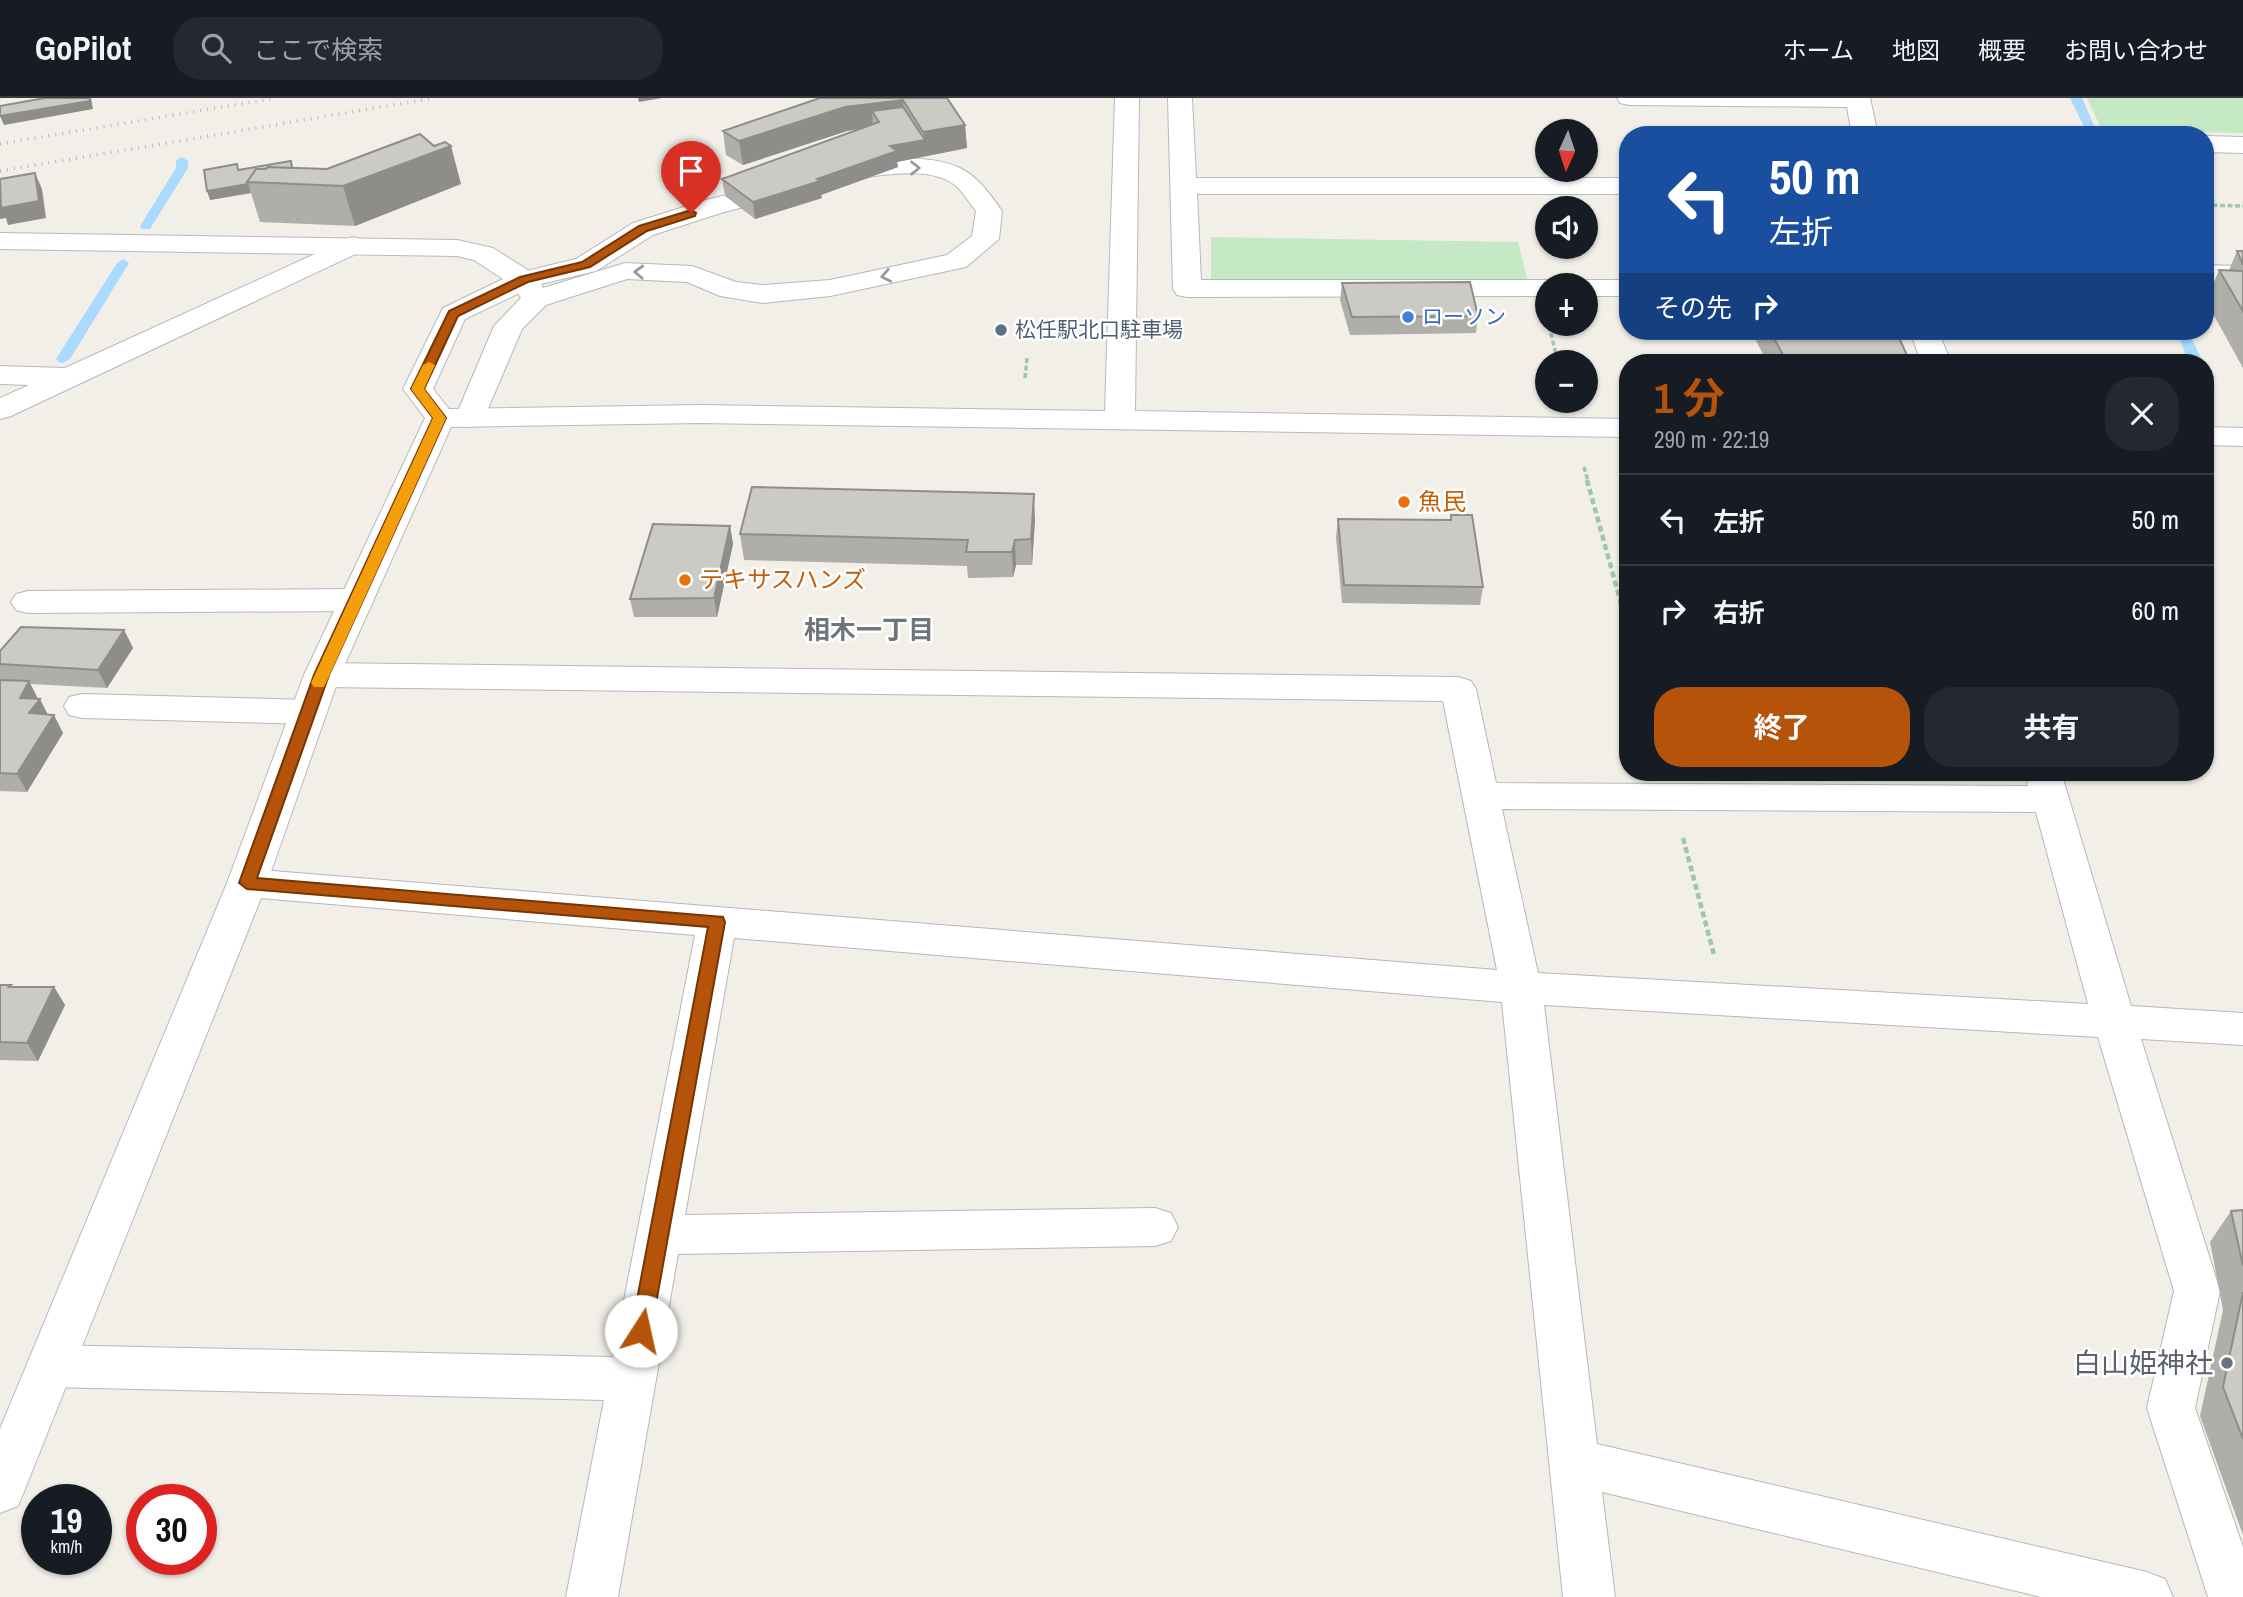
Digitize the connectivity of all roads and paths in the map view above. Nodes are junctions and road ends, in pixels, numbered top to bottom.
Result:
1 (1126, 98) edge
2 (1180, 98) edge
3 (1629, 98) edge
4 (1858, 99) edge
5 (1863, 126) edge
6 (2214, 144) edge
7 (2243, 145) edge
8 (1183, 186) junction
9 (1619, 186) edge
10 (2214, 205) edge
11 (715, 206) junction
12 (2243, 206) edge
13 (0, 241) edge
14 (352, 245) junction
15 (2214, 273) edge
16 (692, 274) junction
17 (2243, 274) edge
18 (1535, 288) edge
19 (1598, 288) edge
20 (1619, 288) edge
21 (530, 289) junction
22 (1027, 358) dead end
23 (0, 375) edge
24 (72, 377) junction
25 (1025, 378) dead end
26 (0, 410) edge
27 (455, 418) junction
28 (1120, 418) junction
29 (1574, 427) junction
30 (1619, 428) edge
31 (2214, 436) edge
32 (2243, 437) edge
33 (1619, 595) edge
34 (357, 600) junction
35 (28, 602) dead end
36 (322, 675) junction
37 (82, 706) dead end
38 (309, 712) junction
39 (2046, 785) edge
40 (1481, 796) junction
41 (1672, 797) junction
42 (247, 883) junction
43 (717, 922) junction
44 (1521, 988) junction
45 (1726, 999) junction
46 (2114, 1021) junction
47 (2243, 1029) edge
48 (1155, 1227) dead end
49 (658, 1235) junction
50 (50, 1366) junction
51 (632, 1379) junction
52 (1574, 1462) junction
53 (0, 1489) edge
54 (592, 1597) edge
55 (1589, 1597) edge
56 (2147, 1597) edge
57 (2234, 1597) edge

1 - 28 street
2 - 8 street
3 - 4 street
4 - 5 street
6 - 7 street
8 - 9 street
8 - 18 street
10 - 12 path
11 - 16 street
11 -> 16 street
11 - 21 street
13 - 14 street
14 - 21 street
14 - 24 street
15 - 17 street
16 -> 21 street
19 - 20 street
21 - 27 street
21 - 27 street
22 - 25 path
23 - 24 street
24 - 26 street
27 - 28 street
27 - 34 street
28 - 29 street
29 - 30 street
29 - 33 path
31 - 32 street
34 - 35 street
34 - 36 street
36 - 38 street
36 - 40 street
37 - 38 street
38 - 42 street
39 - 41 street
39 - 46 street
40 - 41 street
40 - 44 street
41 - 45 path
42 - 43 street
42 - 50 street
43 - 44 street
43 - 49 street
44 - 45 street
44 - 52 street
45 - 46 street
46 - 47 street
46 - 57 street
48 - 49 street
49 - 51 street
50 - 51 street
50 - 53 street
51 - 54 street
52 - 55 street
52 - 56 street

